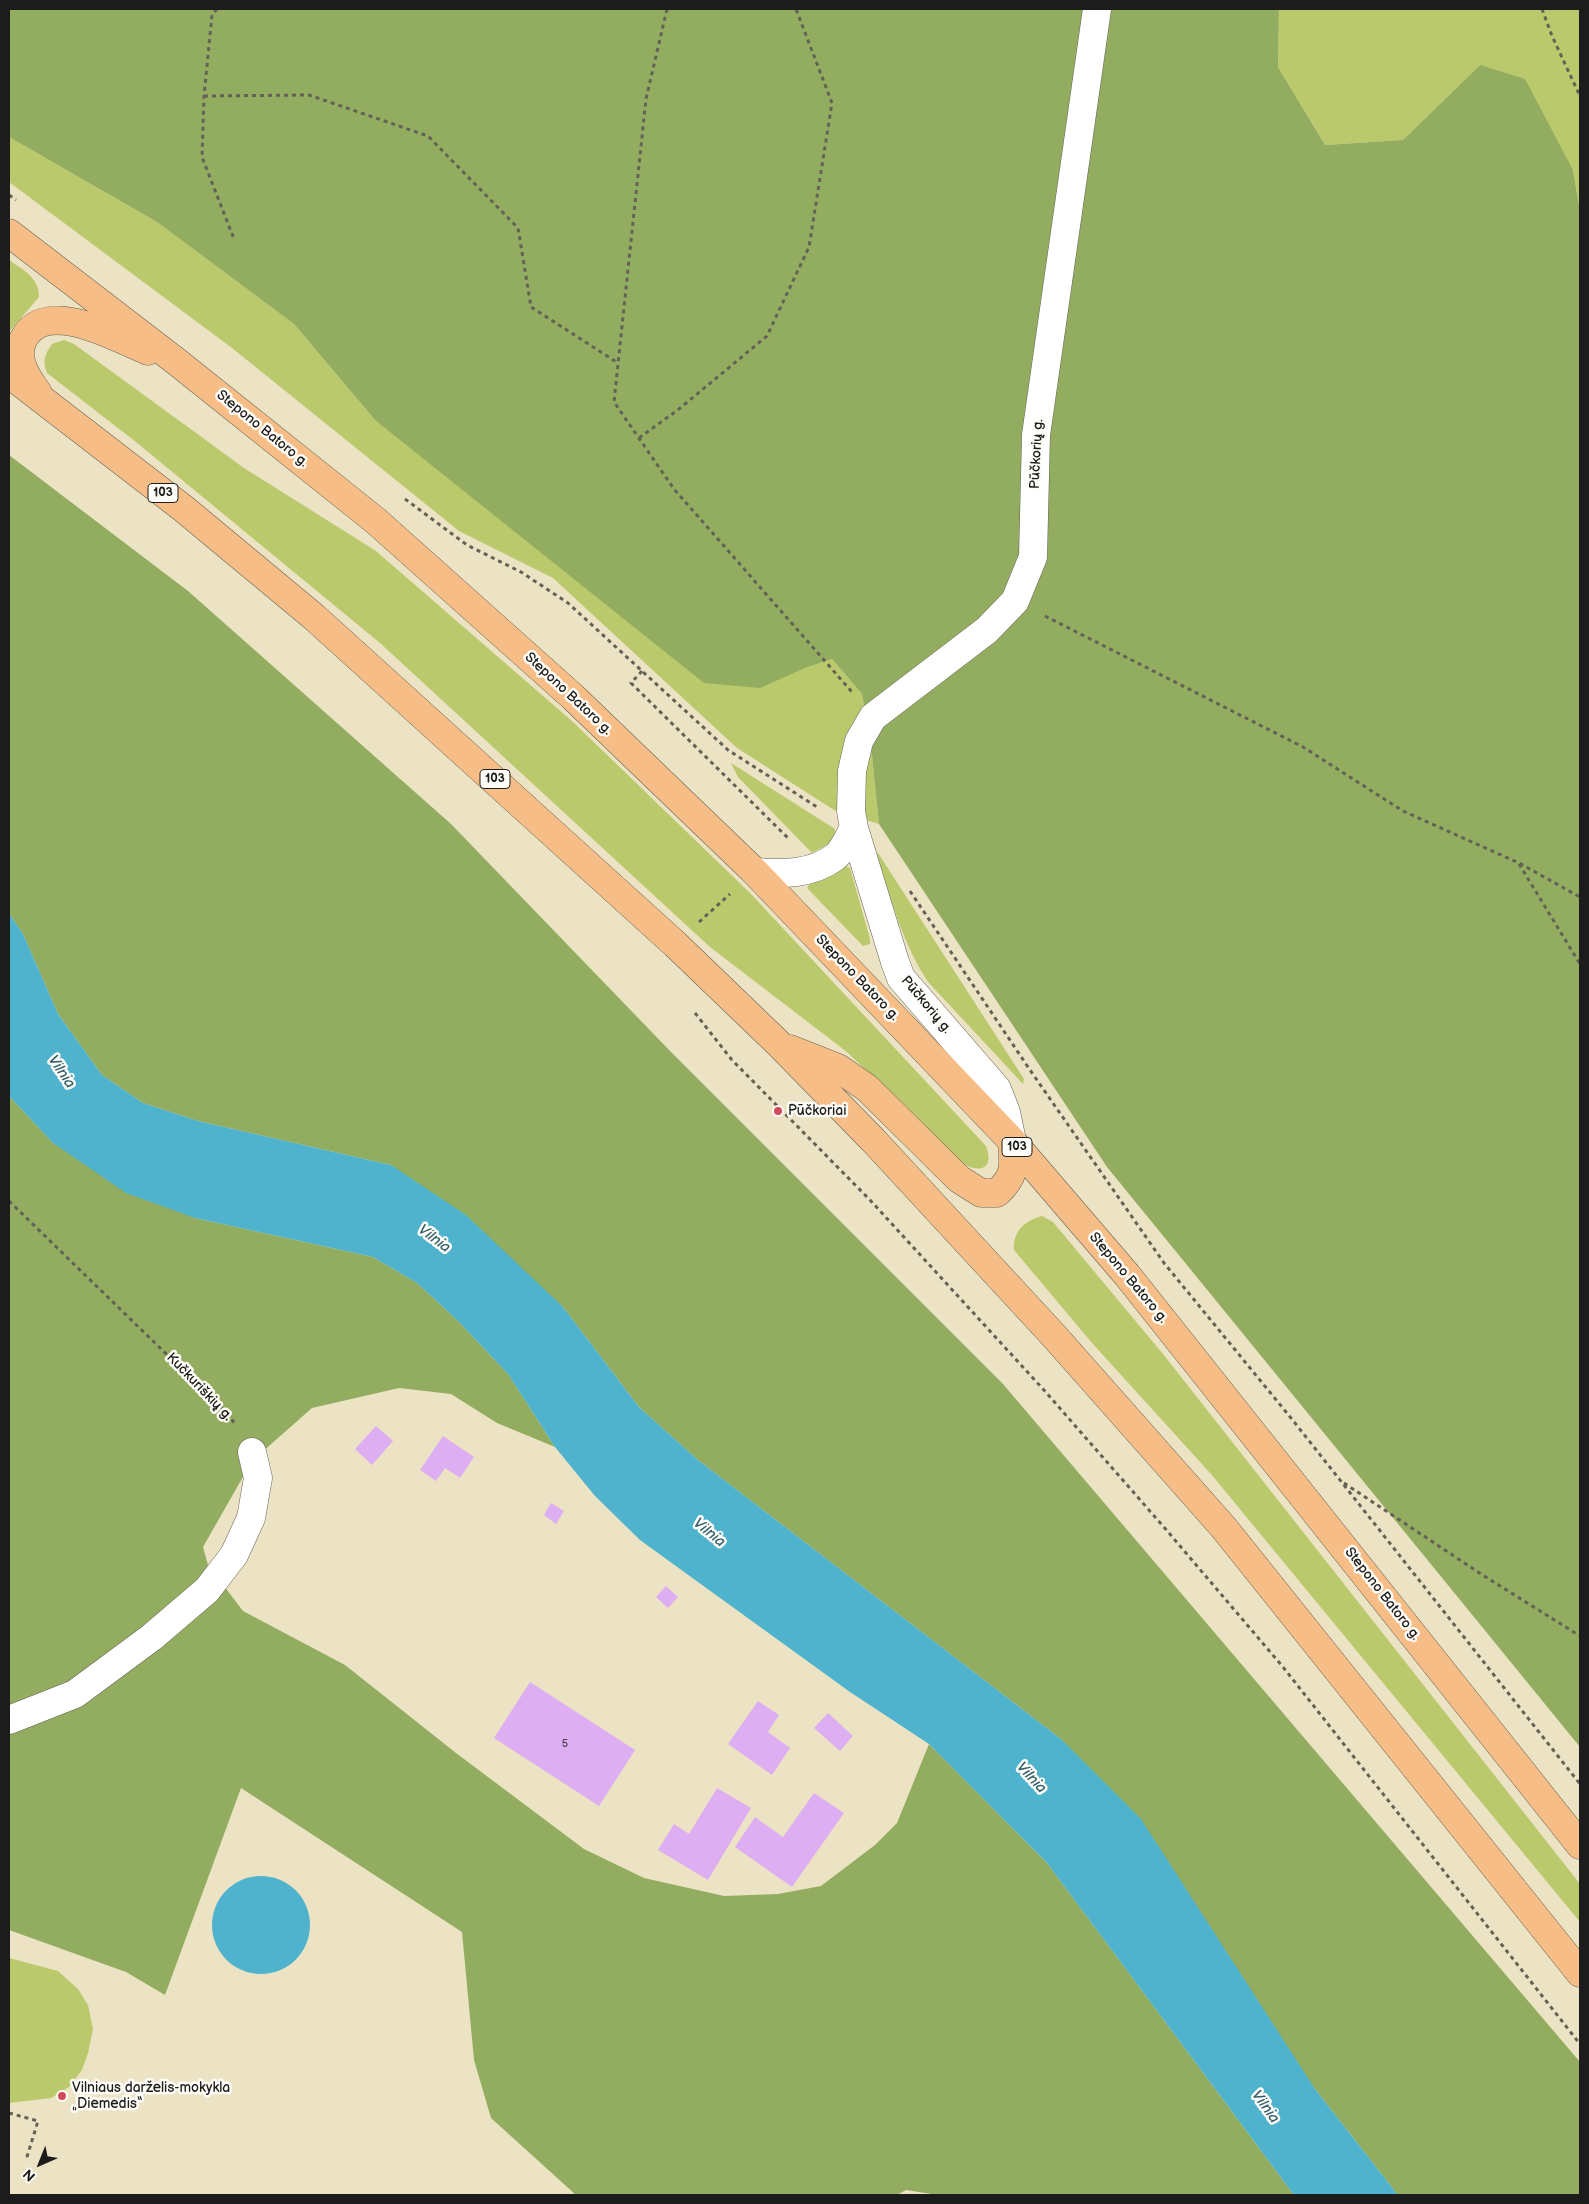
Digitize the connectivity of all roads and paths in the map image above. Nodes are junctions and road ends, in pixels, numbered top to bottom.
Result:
1 (217, 9) edge
2 (667, 9) edge
3 (796, 9) edge
4 (1097, 9) edge
5 (1542, 9) edge
6 (204, 96) junction
7 (1580, 96) edge
8 (9, 195) edge
9 (21, 203) dead end
10 (9, 233) edge
11 (234, 239) dead end
12 (177, 362) junction
13 (618, 363) junction
14 (9, 374) edge
15 (46, 402) junction
16 (638, 438) junction
17 (397, 493) dead end
18 (1016, 601) junction
19 (874, 717) junction
20 (854, 828) junction
21 (1519, 863) junction
22 (755, 872) junction
23 (906, 884) dead end
24 (1580, 897) edge
25 (1580, 964) edge
26 (691, 1008) dead end
27 (780, 1045) junction
28 (1012, 1141) junction
29 (9, 1200) edge
30 (252, 1452) joint
31 (1341, 1481) junction
32 (1580, 1636) edge
33 (9, 1720) edge
34 (1580, 1784) edge
35 (1580, 1845) edge
36 (1580, 1973) edge
37 (1580, 2044) edge
38 (9, 2113) edge
39 (26, 2160) dead end

1 - 6 path
2 - 13 path
3 - 16 path
4 - 18 street, Pūčkorių g.
5 - 7 path
6 - 11 path
6 - 13 path
8 - 9 path
10 - 12 main road, Stepono Batoro g. / 103
12 - 15 main road
12 - 22 main road, Stepono Batoro g. / 103
13 - 16 path
14 - 15 main road, 103
15 - 27 main road, 103
16 - 19 path
17 - 20 path
18 - 19 street, Pūčkorių g.
18 - 21 path
19 - 20 street, Pūčkorių g.
20 - 22 street
20 - 28 street, Pūčkorių g.
21 - 24 path
21 - 25 path
22 - 28 main road, Stepono Batoro g. / 103
23 - 31 path
26 - 37 path
27 - 28 main road
27 - 36 main road, 103
28 - 35 main road, Stepono Batoro g. / 103
29 - 30 path, Kučkuriškių g.
30 - 33 street
31 - 32 path
31 - 34 path
38 - 39 path

